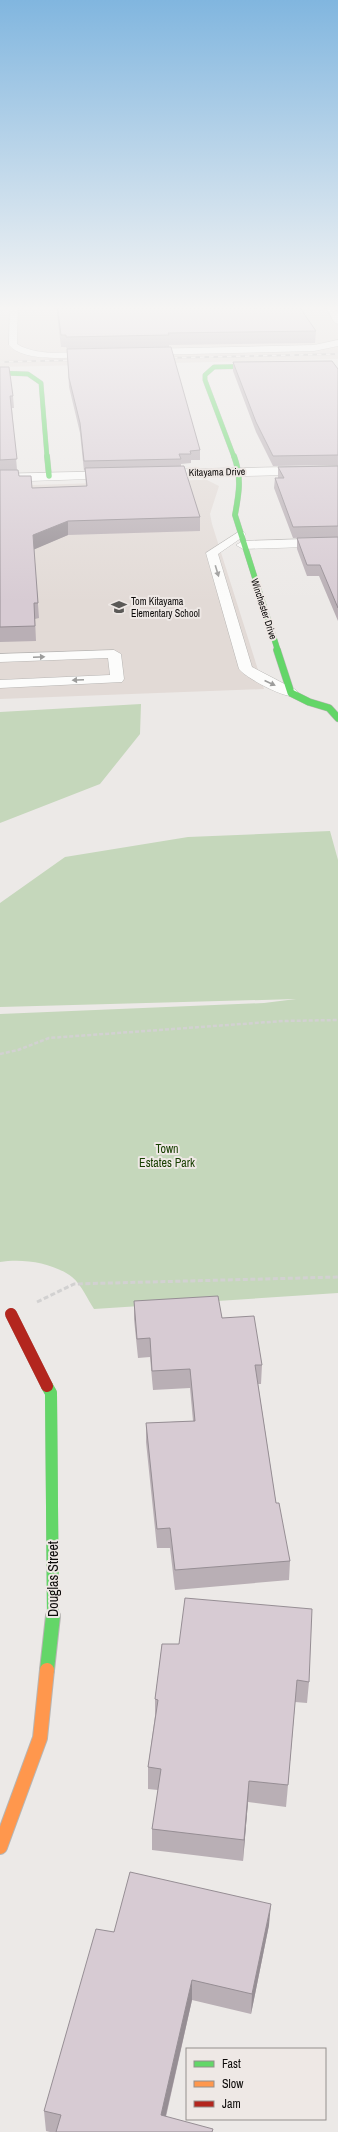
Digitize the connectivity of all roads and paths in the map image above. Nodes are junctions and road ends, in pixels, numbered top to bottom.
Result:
1 (43, 404) edge
2 (215, 404) edge
3 (338, 470) edge
4 (240, 472) junction
5 (128, 474) edge
6 (144, 474) edge
7 (49, 476) junction
8 (0, 478) edge
9 (241, 540) junction
10 (338, 542) edge
11 (0, 658) edge
12 (0, 684) edge
13 (291, 693) junction
14 (335, 712) edge
15 (338, 1020) edge
16 (0, 1054) edge
17 (338, 1276) edge
18 (10, 1314) joint
19 (0, 1847) edge

1 - 7 street
2 - 4 street
3 - 4 street, Kitayama Drive
4 - 6 street, Kitayama Drive
4 - 9 street, Winchester Drive
5 - 7 street
7 - 8 street
9 - 10 street
9 - 13 street, Winchester Drive
9 -> 13 lane
11 -> 12 lane
13 - 14 street
15 - 16 path
17 - 18 path
18 - 19 street, Douglas Street

